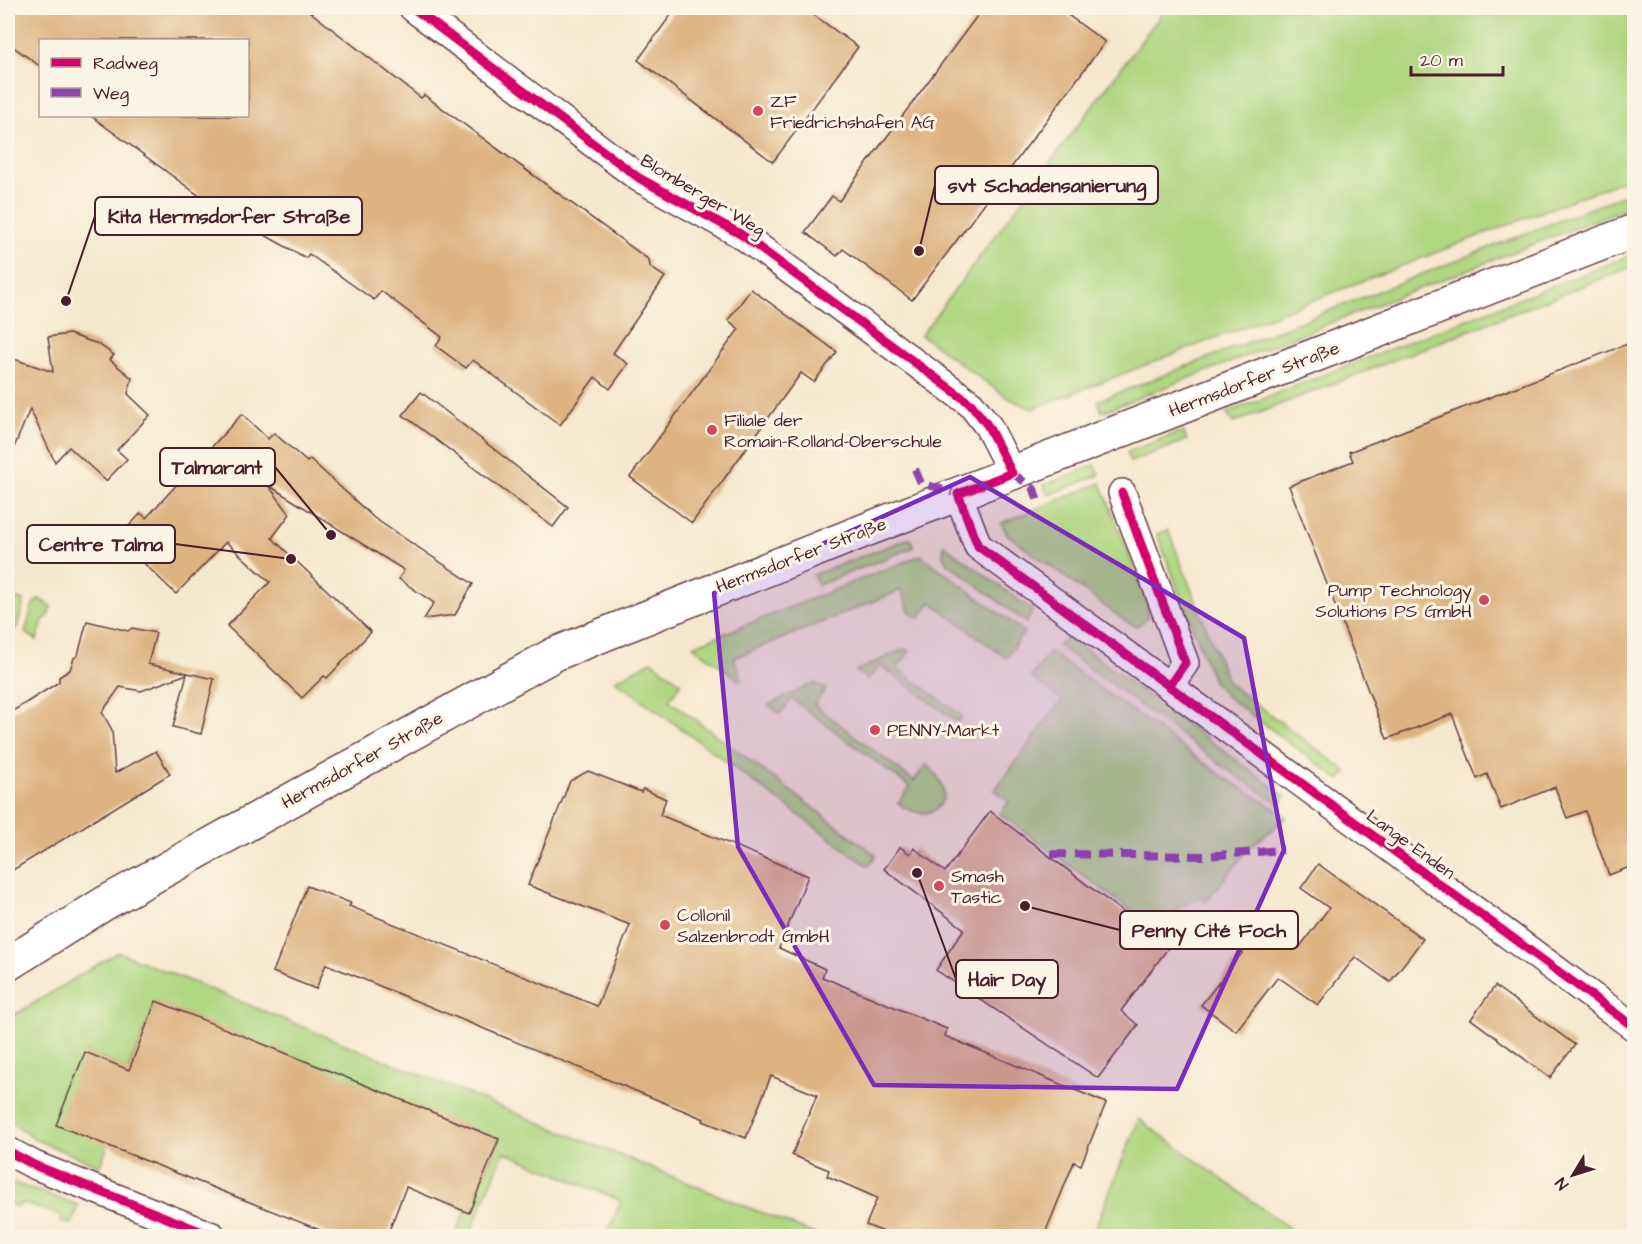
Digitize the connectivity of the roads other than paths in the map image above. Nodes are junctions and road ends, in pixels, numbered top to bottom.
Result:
1 (413, 8) edge
2 (1635, 231) edge
3 (1012, 473) junction
4 (958, 494) junction
5 (1122, 494) dead end
6 (1169, 686) junction
7 (8, 964) edge
8 (1635, 1027) edge
9 (8, 1151) edge
10 (212, 1236) edge

1 - 3 street, Blomberger Weg
2 - 3 main road, Hermsdorfer Straße
3 - 4 main road, Hermsdorfer Straße
4 - 6 street, Lange Enden
4 - 7 main road, Hermsdorfer Straße
5 - 6 street
6 - 8 street, Lange Enden
9 - 10 street

